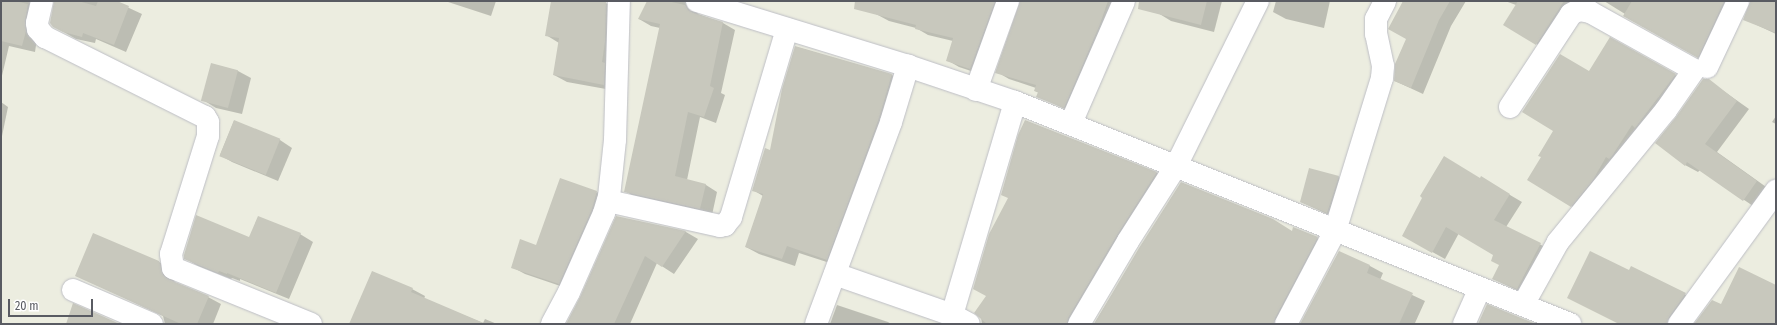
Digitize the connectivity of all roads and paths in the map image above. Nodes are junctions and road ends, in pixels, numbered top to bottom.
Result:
1 (618, 1) edge
2 (697, 1) edge
3 (1008, 1) edge
4 (1124, 1) edge
5 (1258, 1) edge
6 (1385, 1) edge
7 (1738, 1) edge
8 (37, 2) edge
9 (787, 29) junction
10 (908, 66) junction
11 (1707, 68) dead end
12 (976, 90) junction
13 (1015, 102) junction
14 (1510, 106) dead end
15 (1071, 123) junction
16 (1176, 166) junction
17 (1776, 191) edge
18 (608, 201) junction
19 (1335, 231) junction
20 (834, 274) junction
21 (1480, 288) junction
22 (73, 290) dead end
23 (1523, 305) junction
24 (960, 320) edge
25 (152, 324) edge
26 (311, 324) edge
27 (552, 324) edge
28 (816, 324) edge
29 (1079, 324) edge
30 (1286, 324) edge
31 (1464, 324) edge
32 (1570, 324) edge
33 (1679, 324) edge

1 - 18 street
2 - 9 street
3 - 12 street
4 - 15 street
5 - 16 street
6 - 19 street
7 - 11 street
8 - 26 street
9 - 10 street
9 - 18 street
10 - 12 street
10 - 20 street
12 - 13 street
13 - 15 street
13 - 24 street
14 - 23 street
15 - 16 street
16 - 19 street
16 - 29 street
17 - 33 street
18 - 27 street
19 - 21 street
19 - 30 street
20 - 24 street
20 - 28 street
21 - 23 street
21 - 31 street
22 - 25 street
23 - 32 street

